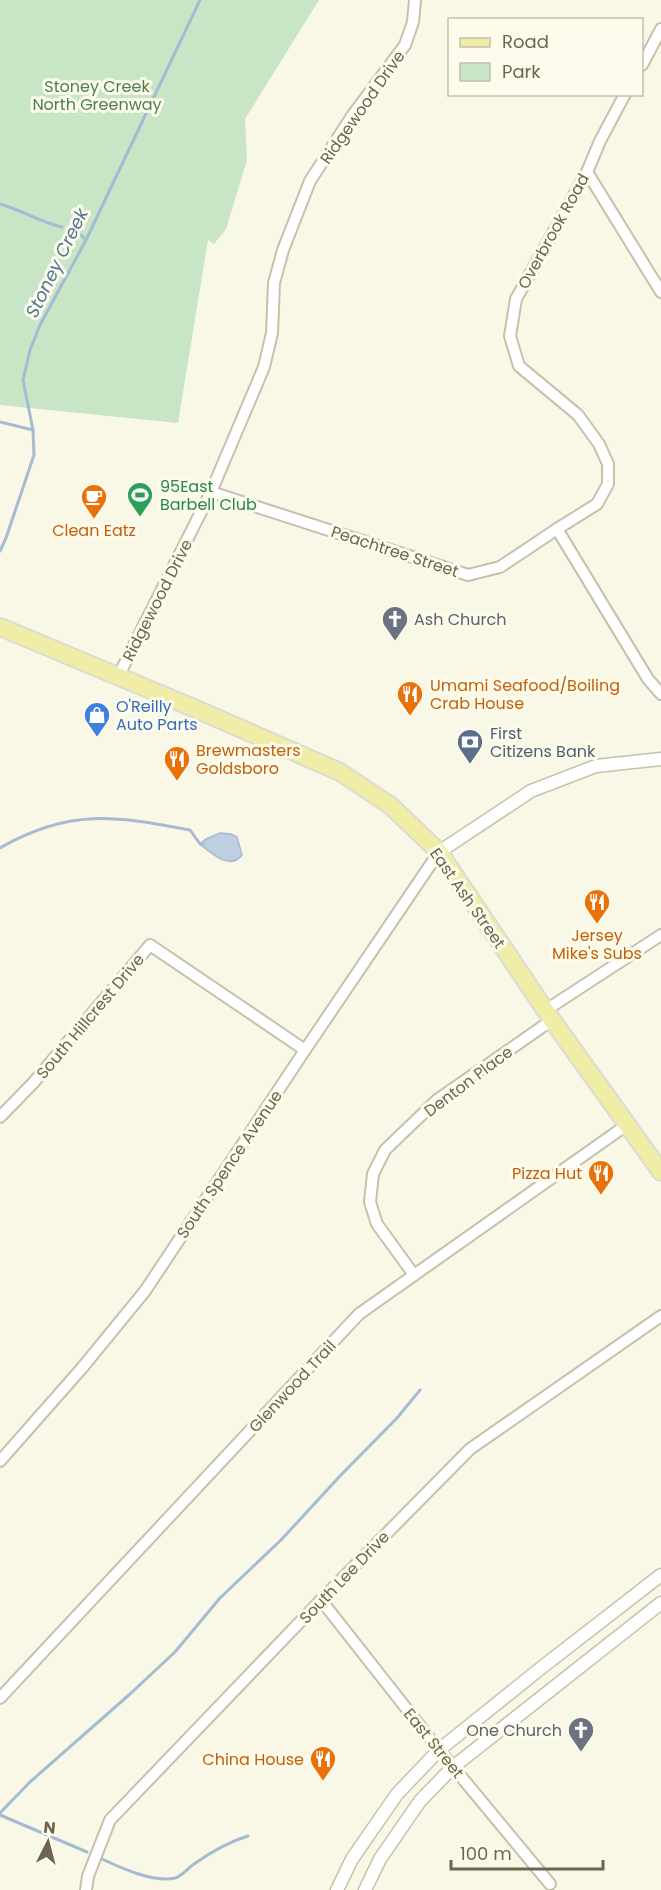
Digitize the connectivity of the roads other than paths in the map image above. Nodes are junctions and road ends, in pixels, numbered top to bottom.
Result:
1 (415, 0) edge
2 (661, 29) edge
3 (643, 63) edge
4 (625, 96) edge
5 (587, 172) junction
6 (661, 292) edge
7 (211, 492) junction
8 (557, 530) junction
9 (0, 627) edge
10 (118, 676) junction
11 (661, 694) edge
12 (661, 759) edge
13 (439, 852) junction
14 (661, 934) edge
15 (549, 1015) junction
16 (305, 1050) junction
17 (0, 1117) edge
18 (628, 1124) junction
19 (661, 1172) edge
20 (414, 1275) junction
21 (661, 1316) edge
22 (0, 1461) edge
23 (661, 1575) edge
24 (321, 1600) junction
25 (661, 1603) edge
26 (0, 1698) edge
27 (439, 1750) junction
28 (453, 1767) junction
29 (550, 1884) dead end
30 (86, 1890) edge
31 (337, 1890) edge
32 (365, 1890) edge

1 - 7 street, Ridgewood Drive
2 - 3 street
4 - 5 street, Overbrook Road
5 - 6 street
5 - 8 street, Overbrook Road
7 - 8 street, Peachtree Street
7 - 10 street, Ridgewood Drive
8 - 11 street
9 - 10 main road, East Ash Street
10 - 13 main road, East Ash Street
12 - 13 street
13 - 15 main road, East Ash Street
13 - 16 street, South Spence Avenue
14 - 15 street, Denton Place
15 - 18 main road, East Ash Street
15 - 20 street, Denton Place
16 - 17 street, South Hillcrest Drive
16 - 22 street, South Spence Avenue
18 - 19 main road, East Ash Street
18 - 20 street, Glenwood Trail
20 - 26 street, Glenwood Trail
21 - 24 street, South Lee Drive
23 - 27 street
24 - 27 street, East Street
24 - 30 street, South Lee Drive
25 - 28 street
27 - 28 street, East Street
27 - 31 street
28 - 29 street, East Street
28 - 32 street

